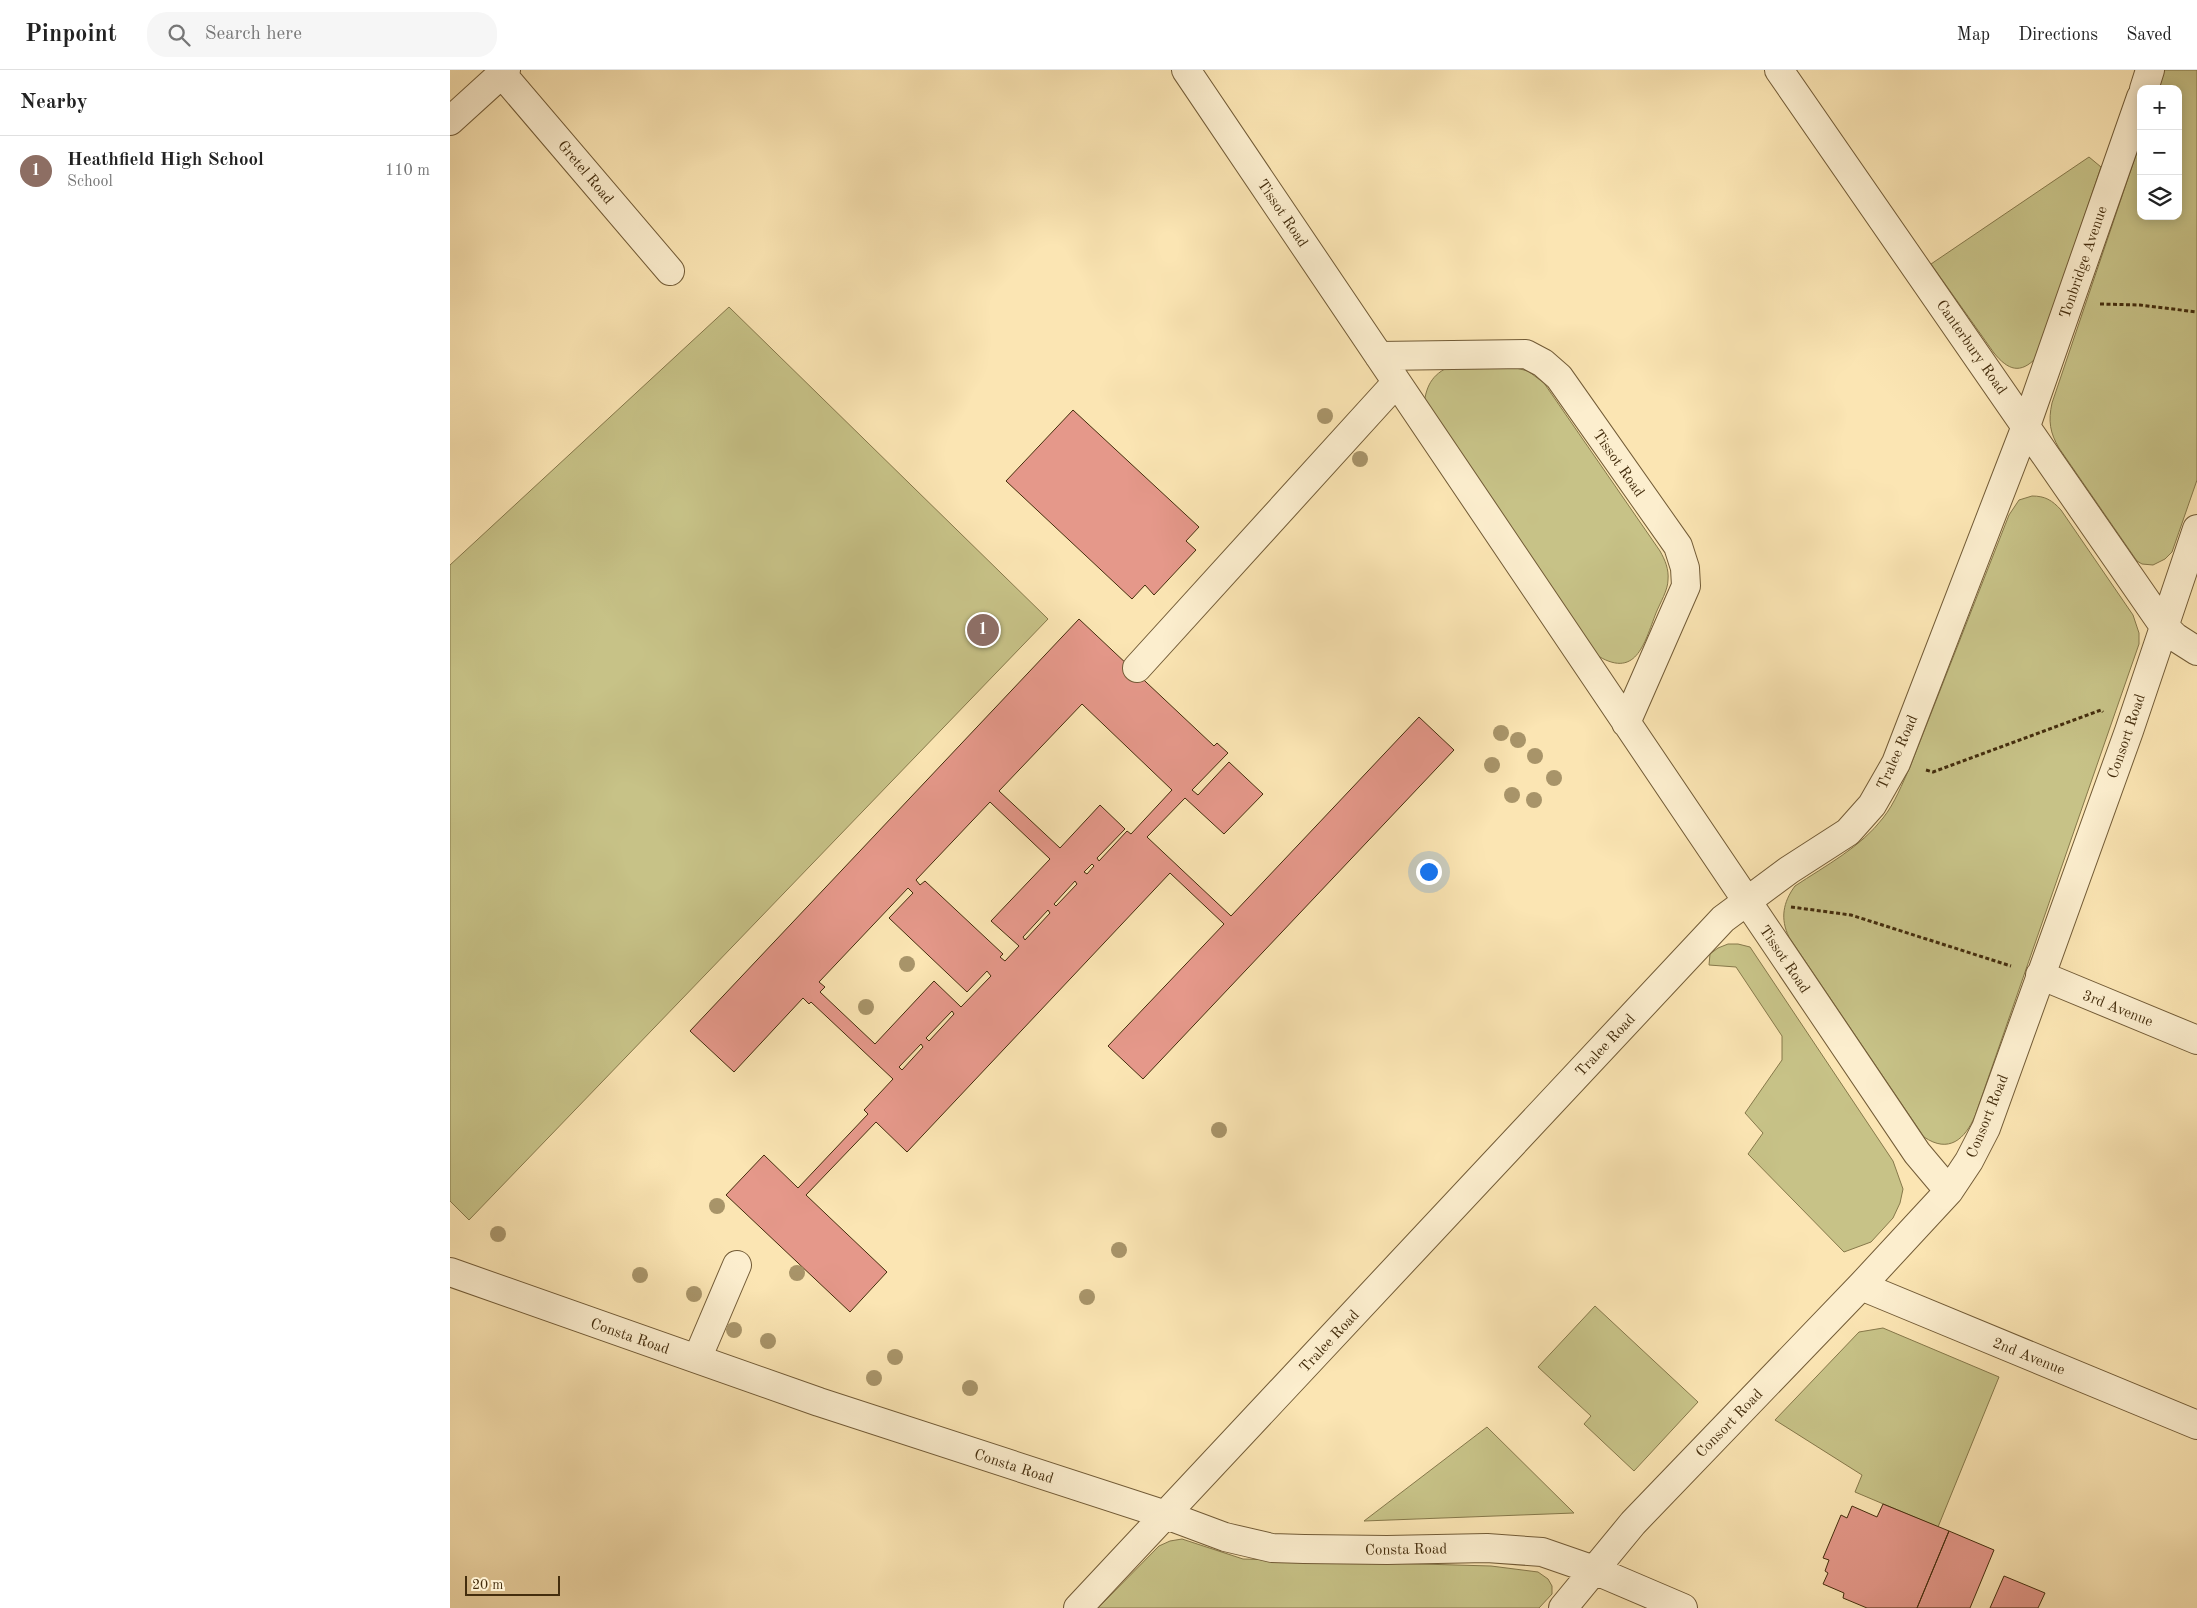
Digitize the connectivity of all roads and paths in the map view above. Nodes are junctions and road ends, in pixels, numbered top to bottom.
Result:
1 (1186, 70) edge
2 (1779, 70) edge
3 (2150, 70) edge
4 (504, 72) edge
5 (2145, 85) edge
6 (2137, 108) edge
7 (450, 121) edge
8 (670, 271) dead end
9 (2069, 302) junction
10 (2197, 312) edge
11 (1379, 356) junction
12 (1396, 383) junction
13 (2026, 426) junction
14 (2197, 529) edge
15 (2163, 625) junction
16 (2197, 651) edge
17 (1137, 668) dead end
18 (1626, 723) junction
19 (2128, 731) junction
20 (1896, 763) junction
21 (1746, 901) junction
22 (2040, 976) junction
23 (2197, 1040) edge
24 (1949, 1192) junction
25 (737, 1265) dead end
26 (450, 1272) edge
27 (1861, 1286) junction
28 (697, 1359) junction
29 (2197, 1425) edge
30 (1166, 1515) junction
31 (1594, 1570) junction
32 (1078, 1608) edge
33 (1563, 1608) edge
34 (1683, 1608) edge

1 - 11 street, Tissot Road
2 - 13 street, Canterbury Road
3 - 5 street
4 - 7 street
4 - 8 street, Gretel Road
6 - 9 street, Tonbridge Avenue
9 - 10 path
9 - 13 street, Tonbridge Avenue
11 - 12 street, Tissot Road
11 - 18 street, Tissot Road
12 - 17 street
12 - 18 street, Tissot Road
13 - 15 street, Canterbury Road
13 - 20 street, Tralee Road
14 - 15 street, Consort Road
15 - 16 street, Canterbury Road
15 - 19 street, Consort Road
18 - 21 street, Tissot Road
19 - 20 path
19 - 22 street, Consort Road
20 - 21 street, Tralee Road
21 - 22 path
21 - 24 street, Tissot Road
21 - 30 street, Tralee Road
22 - 23 street, 3rd Avenue
22 - 24 street, Consort Road
24 - 27 street, Consort Road
25 - 28 street
26 - 28 street, Consta Road
27 - 29 street, 2nd Avenue
27 - 31 street, Consort Road
28 - 30 street, Consta Road
30 - 31 street, Consta Road
30 - 32 street, Tralee Road
31 - 33 street, Consort Road
31 - 34 street, Consta Road

